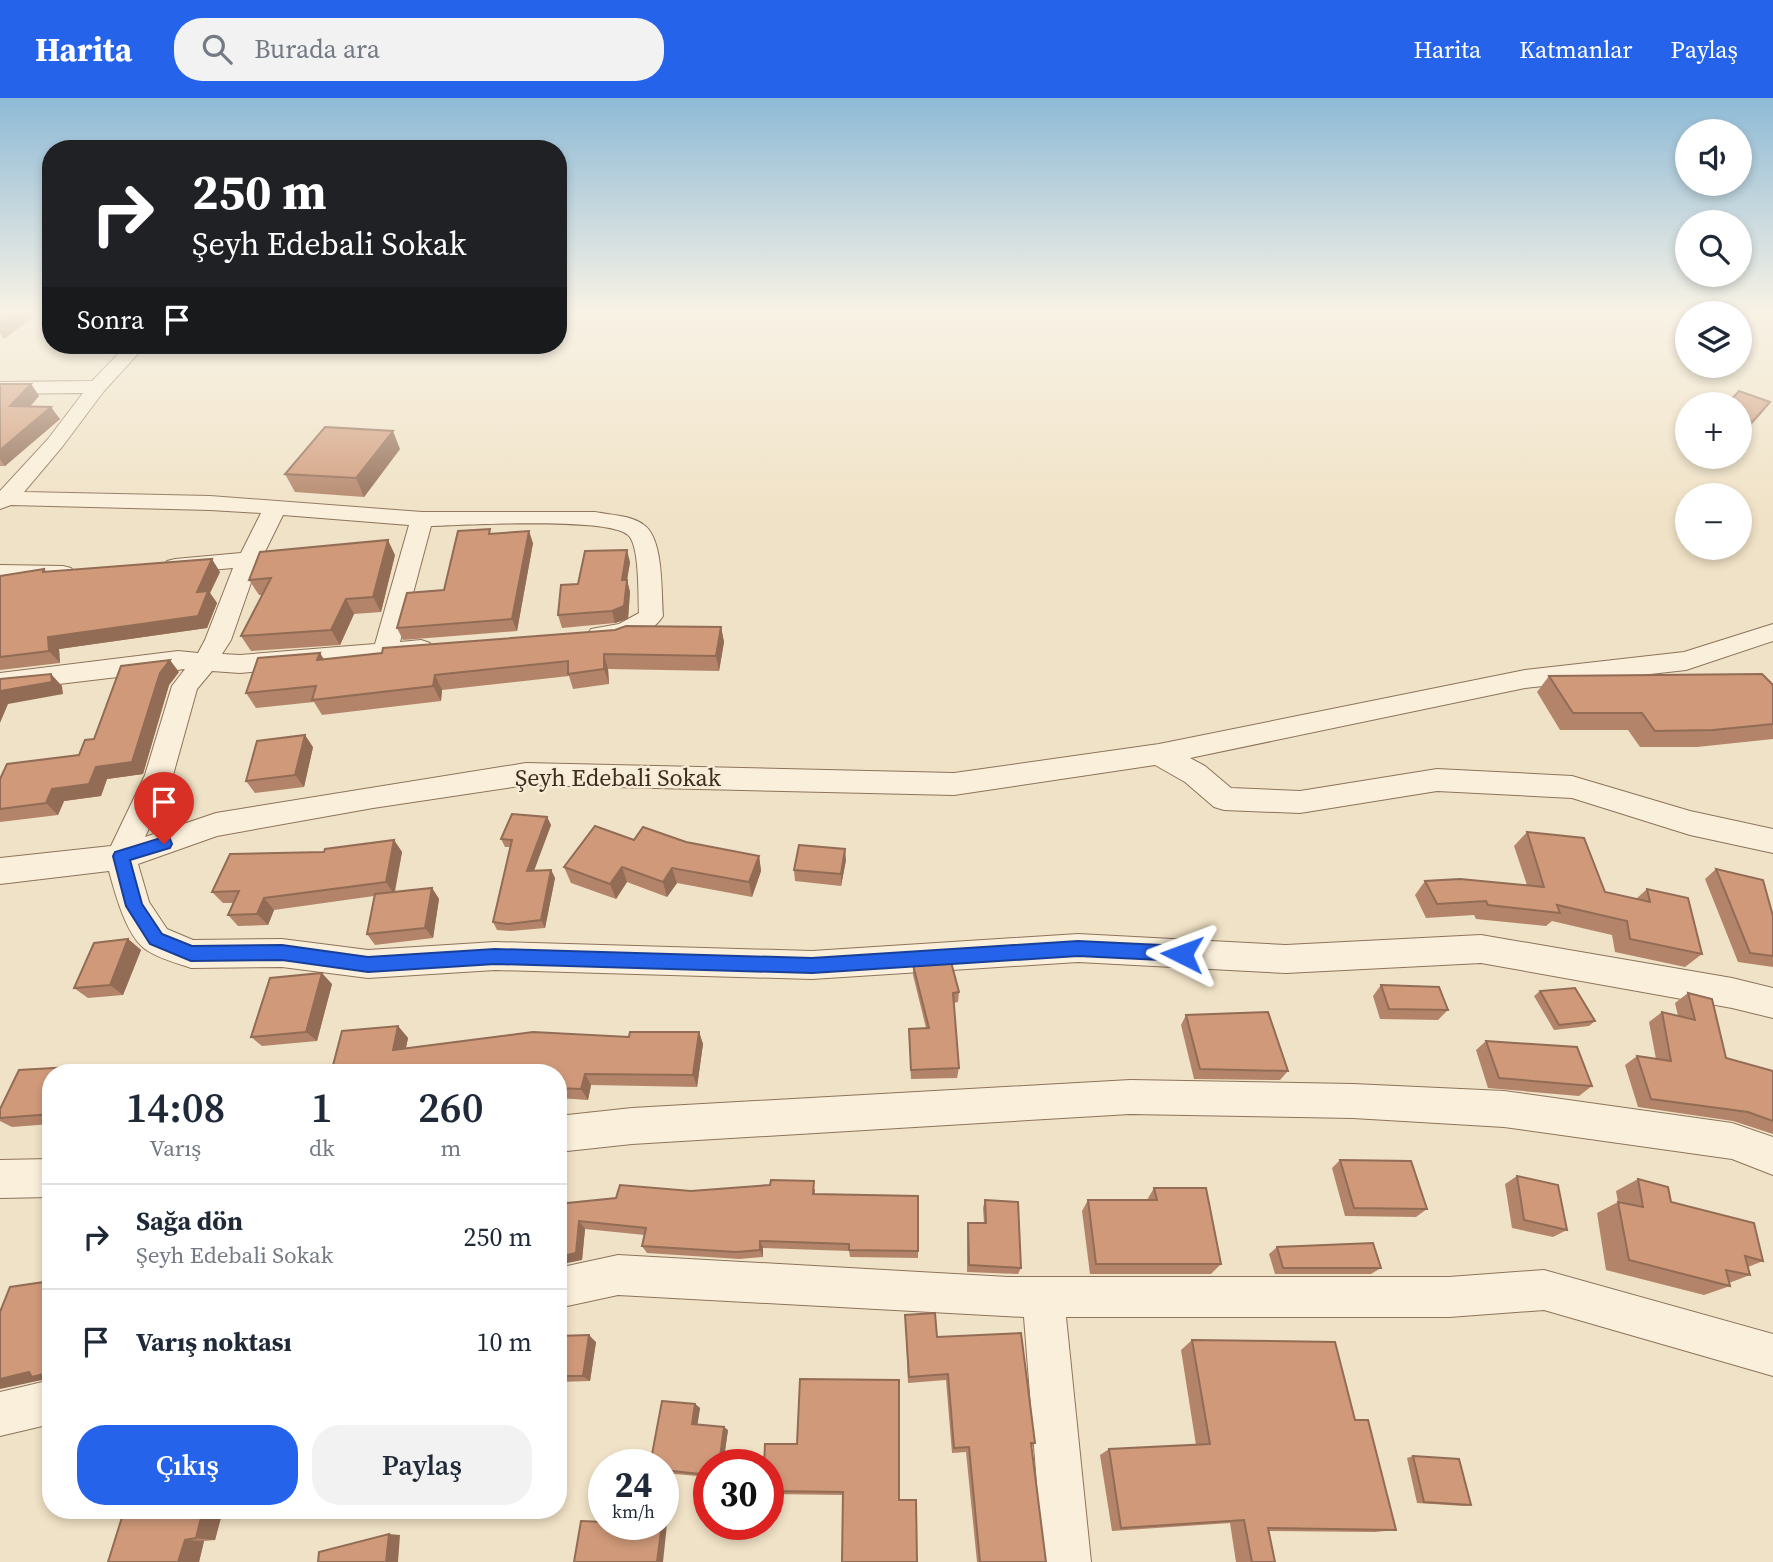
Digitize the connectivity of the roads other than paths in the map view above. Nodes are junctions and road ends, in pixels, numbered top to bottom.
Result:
1 (102, 381) edge
2 (97, 387) junction
3 (0, 388) edge
4 (3, 499) edge
5 (275, 508) junction
6 (422, 519) junction
7 (248, 560) junction
8 (148, 568) edge
9 (0, 572) edge
10 (81, 572) edge
11 (1773, 632) edge
12 (578, 637) edge
13 (440, 648) edge
14 (385, 652) junction
15 (205, 662) junction
16 (0, 682) edge
17 (1159, 754) junction
18 (1773, 841) edge
19 (121, 856) junction
20 (0, 871) edge
21 (1773, 1003) edge
22 (567, 1133) edge
23 (1773, 1156) edge
24 (42, 1178) edge
25 (0, 1179) edge
26 (567, 1286) edge
27 (1043, 1297) junction
28 (1773, 1355) edge
29 (42, 1404) edge
30 (0, 1414) edge
31 (1067, 1562) edge

1 - 2 street
2 - 3 street
2 - 4 street
4 - 5 street
5 - 6 street
5 - 7 street
6 - 12 street
6 - 14 street
7 - 8 street
7 - 15 street
9 - 10 street
11 - 17 street, Şeyh Edebali Sokak
13 - 14 street
14 - 15 street
15 - 16 street
15 - 19 street
17 - 18 street
17 - 19 street, Şeyh Edebali Sokak
19 - 20 street, Şeyh Edebali Sokak
19 - 21 street
22 - 23 street
24 - 25 street
26 - 27 street
27 - 28 street
27 - 31 street
29 - 30 street

